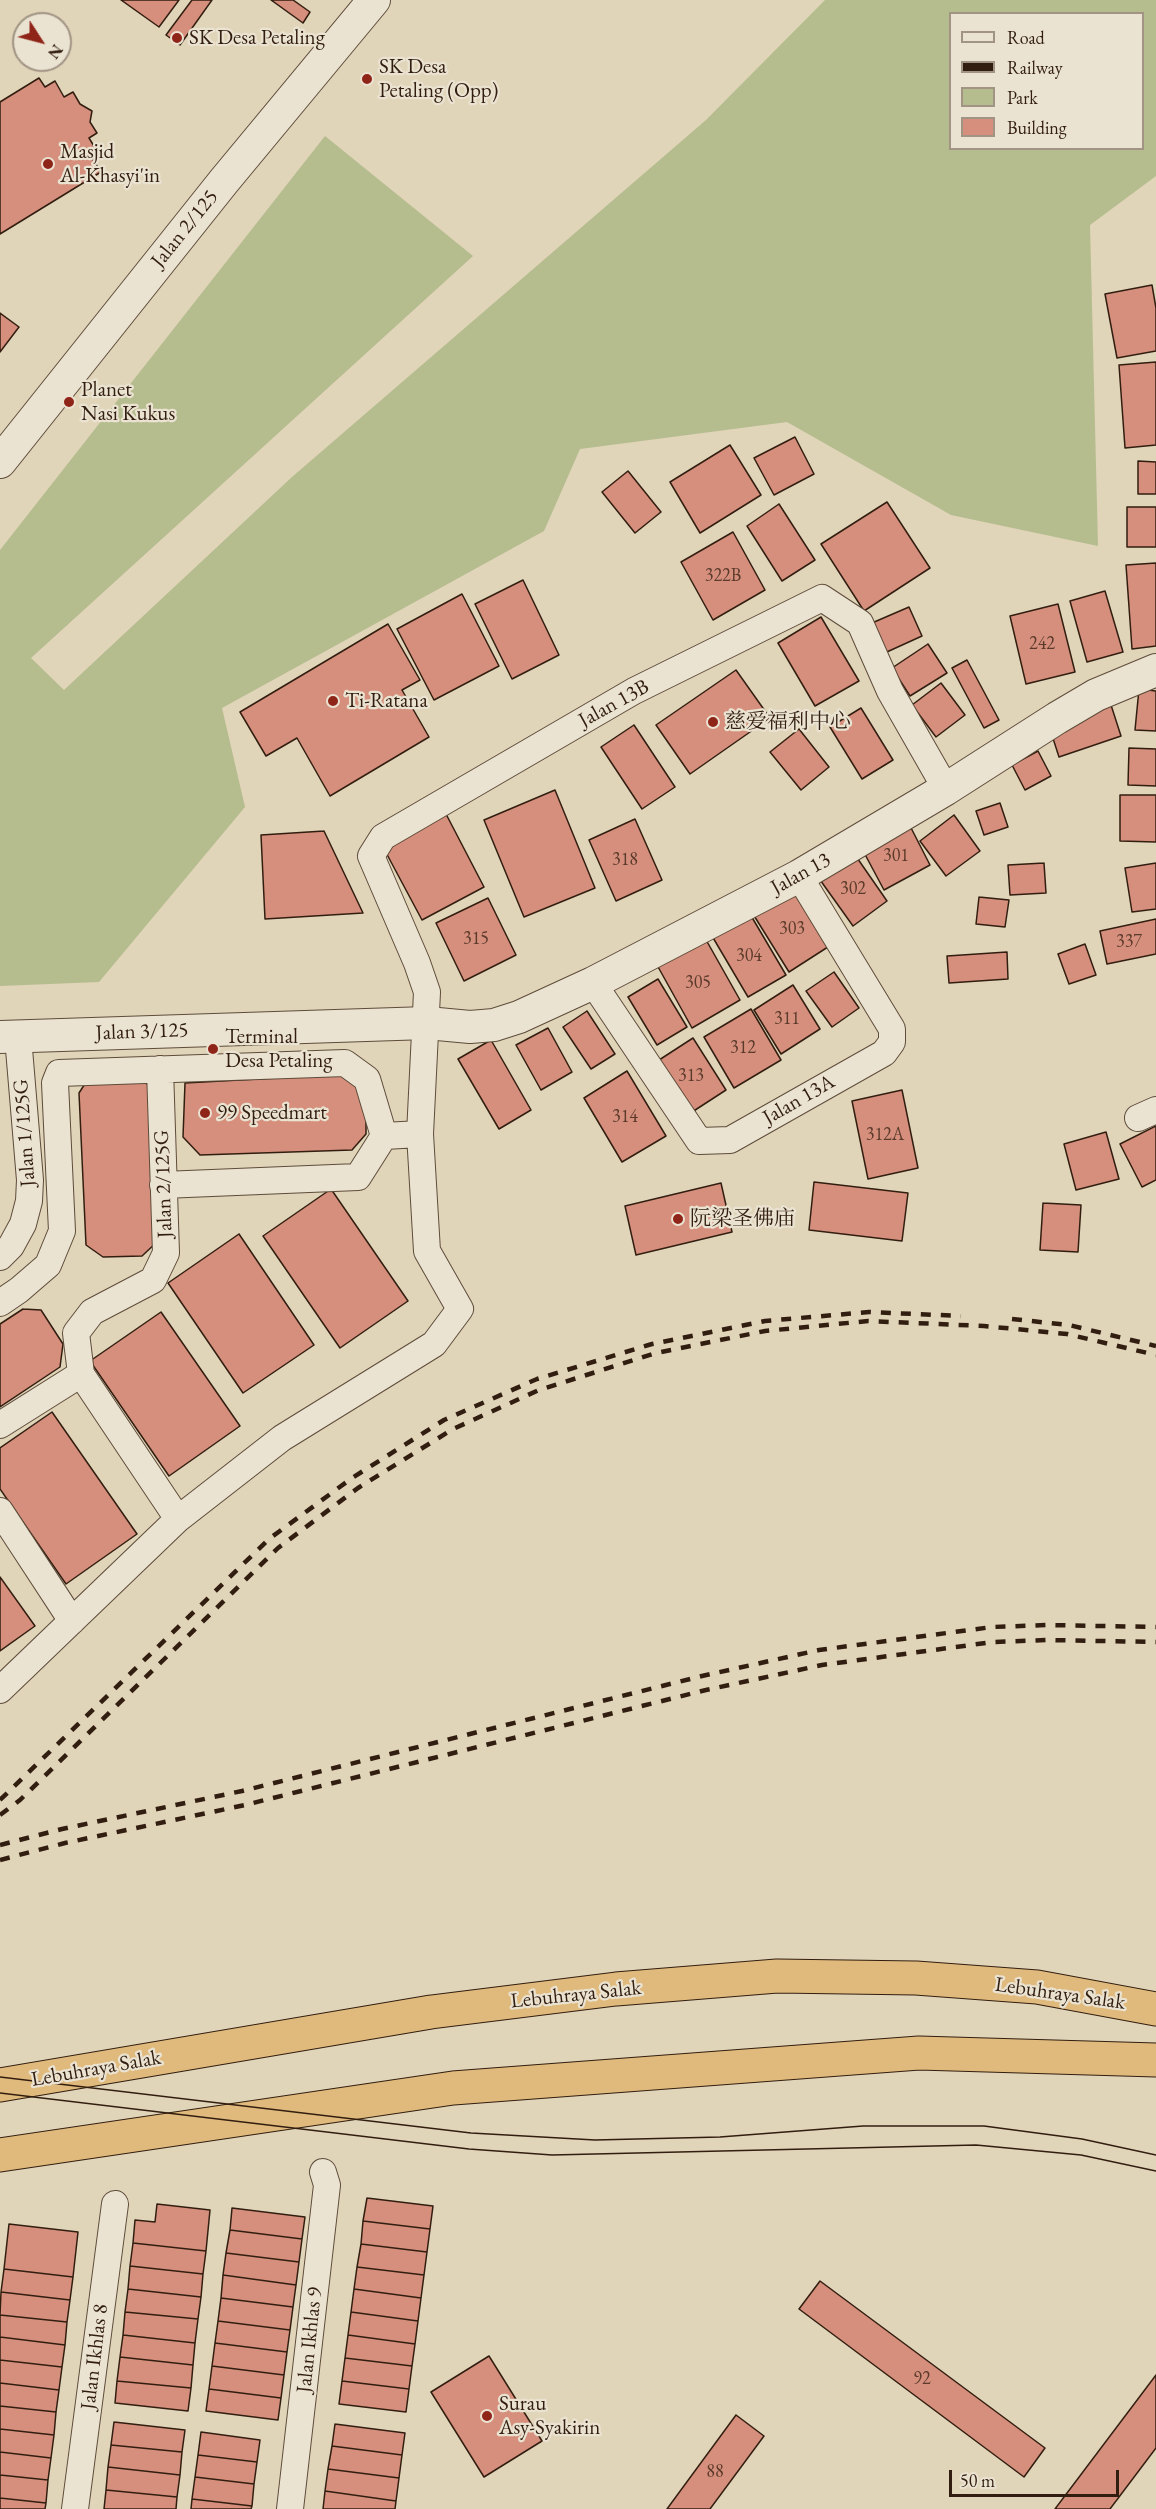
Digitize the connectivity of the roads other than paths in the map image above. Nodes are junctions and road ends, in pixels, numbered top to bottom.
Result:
1 (374, 0) edge
2 (0, 462) edge
3 (1156, 670) edge
4 (946, 789) junction
5 (799, 876) junction
6 (593, 983) junction
7 (427, 1023) junction
8 (9, 1037) edge
9 (160, 1068) junction
10 (420, 1134) junction
11 (384, 1136) junction
12 (163, 1185) junction
13 (0, 1257) edge
14 (0, 1303) edge
15 (81, 1374) junction
16 (0, 1425) edge
17 (0, 1511) edge
18 (178, 1519) junction
19 (72, 1621) junction
20 (0, 1690) edge
21 (1156, 2009) edge
22 (1156, 2060) edge
23 (0, 2085) edge
24 (0, 2155) edge
25 (323, 2172) dead end
26 (115, 2204) dead end
27 (75, 2509) edge
28 (290, 2509) edge

1 - 2 street, Jalan 2/125
3 - 4 street, Jalan 13
4 - 5 street, Jalan 13
4 - 7 street, Jalan 13B
5 - 6 street, Jalan 13
5 - 6 street, Jalan 13A
6 - 7 street, Jalan 13
7 - 8 street, Jalan 3/125
7 - 10 street
8 - 13 street, Jalan 1/125G
9 - 11 street
9 - 12 street, Jalan 2/125G
9 - 14 street
10 - 11 street
10 - 18 street
11 - 12 street
12 - 15 street, Jalan 2/125G
15 - 16 street
15 - 18 street
17 - 19 street
18 - 19 street
19 - 20 street
21 - 23 highway, Lebuhraya Salak
22 - 24 highway
25 - 28 street, Jalan Ikhlas 9
26 - 27 street, Jalan Ikhlas 8

